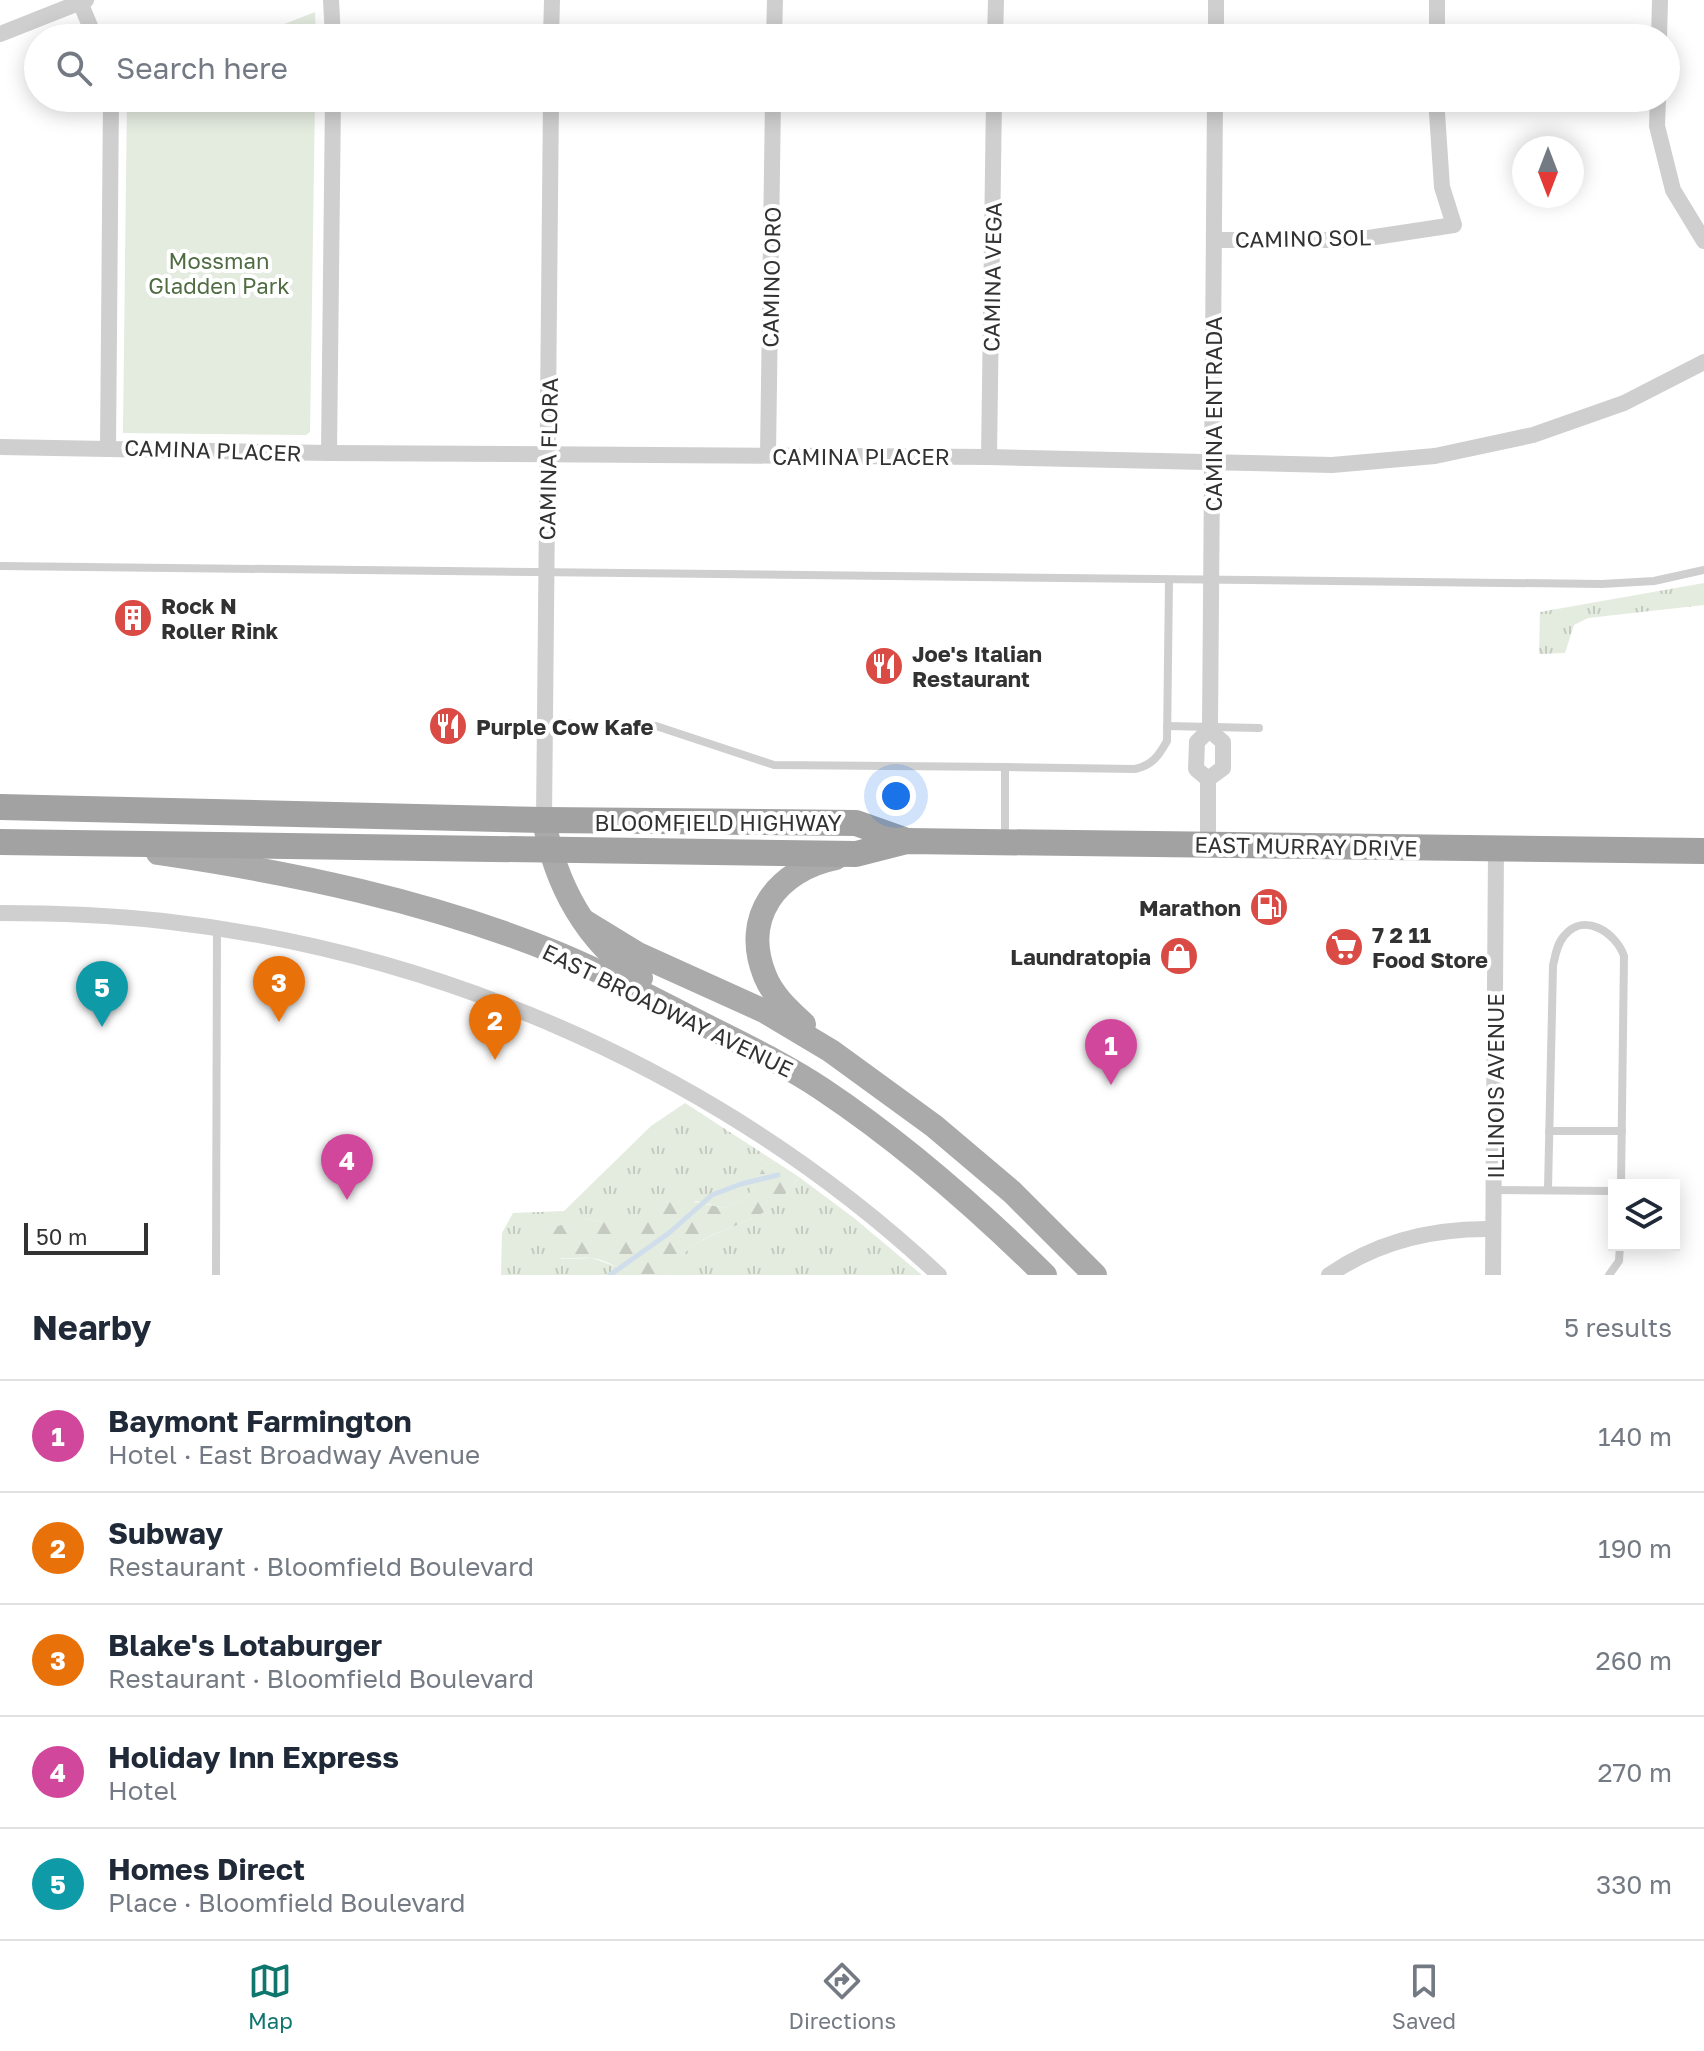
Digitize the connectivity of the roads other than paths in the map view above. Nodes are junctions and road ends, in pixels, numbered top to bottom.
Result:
1 (331, 0) edge
2 (552, 0) edge
3 (775, 0) edge
4 (996, 0) edge
5 (1216, 0) edge
6 (1437, 0) edge
7 (1660, 0) edge
8 (83, 1) edge
9 (24, 24) edge
10 (25, 24) edge
11 (90, 24) edge
12 (332, 24) edge
13 (551, 24) edge
14 (774, 24) edge
15 (995, 24) edge
16 (1216, 24) edge
17 (1437, 24) edge
18 (1659, 24) edge
19 (0, 34) edge
20 (111, 112) edge
21 (333, 112) edge
22 (551, 112) edge
23 (773, 112) edge
24 (994, 112) edge
25 (1215, 112) edge
26 (1437, 112) edge
27 (1658, 112) edge
28 (1214, 240) junction
29 (1704, 241) edge
30 (1704, 362) edge
31 (0, 447) edge
32 (108, 448) junction
33 (329, 453) junction
34 (548, 454) junction
35 (768, 455) junction
36 (989, 457) junction
37 (1213, 461) junction
38 (0, 566) edge
39 (1704, 570) edge
40 (546, 572) junction
41 (1169, 580) junction
42 (1211, 581) junction
43 (544, 723) junction
44 (1167, 726) junction
45 (1259, 728) dead end
46 (1210, 729) junction
47 (1005, 767) junction
48 (1208, 779) junction
49 (0, 807) edge
50 (544, 820) junction
51 (907, 841) junction
52 (0, 842) edge
53 (1004, 843) junction
54 (88, 844) junction
55 (1208, 845) junction
56 (1496, 849) junction
57 (550, 850) junction
58 (1704, 851) edge
59 (856, 854) junction
60 (0, 913) edge
61 (584, 921) junction
62 (217, 928) junction
63 (831, 1051) junction
64 (793, 1070) junction
65 (1549, 1131) junction
66 (1622, 1131) junction
67 (1621, 1179) edge
68 (1548, 1189) junction
69 (1495, 1190) junction
70 (1608, 1191) edge
71 (1493, 1229) junction
72 (1620, 1251) edge
73 (216, 1275) edge
74 (939, 1275) edge
75 (1045, 1275) edge
76 (1095, 1275) edge
77 (1329, 1275) edge
78 (1493, 1275) edge
79 (1609, 1275) edge

1 - 12 street
2 - 13 street
3 - 14 street
4 - 15 street
5 - 16 street
6 - 17 street
7 - 18 street
8 - 10 street
8 - 11 street
9 - 19 street
20 - 32 street
21 - 33 street
22 - 34 street, CAMINA FLORA
23 - 35 street, CAMINO ORO
24 - 36 street, CAMINA VEGA
25 - 28 street, CAMINA ENTRADA
26 - 28 street, CAMINO SOL
27 - 29 street
28 - 37 street, CAMINA ENTRADA
30 - 37 street, CAMINA PLACER
31 - 32 street, CAMINA PLACER
32 - 33 street, CAMINA PLACER
33 - 34 street, CAMINA PLACER
34 - 35 street, CAMINA PLACER
34 - 40 street, CAMINA FLORA
35 - 36 street, CAMINA PLACER
36 - 37 street, CAMINA PLACER
37 - 42 street, CAMINA ENTRADA
38 - 40 lane
39 - 42 lane
40 - 41 lane
40 - 43 street, CAMINA FLORA
41 - 42 lane
41 - 44 lane
42 - 46 street, CAMINA ENTRADA
43 - 47 lane
43 - 50 street, CAMINA FLORA
44 - 46 lane
44 - 47 lane
45 - 46 lane
46 - 48 street, CAMINA ENTRADA
46 - 48 street, CAMINA ENTRADA
47 - 53 lane
48 - 55 street, CAMINA ENTRADA
49 - 50 highway, BLOOMFIELD HIGHWAY
50 - 51 highway, BLOOMFIELD HIGHWAY
50 - 57 main road, EAST BROADWAY AVENUE
51 - 53 highway, EAST MURRAY DRIVE
51 - 59 highway, BLOOMFIELD HIGHWAY
52 - 54 highway, BLOOMFIELD HIGHWAY
53 - 55 highway, EAST MURRAY DRIVE
54 - 57 highway, BLOOMFIELD HIGHWAY
54 - 64 main road, EAST BROADWAY AVENUE
55 - 56 highway, EAST MURRAY DRIVE
56 - 58 highway, EAST MURRAY DRIVE
56 - 69 street, ILLINOIS AVENUE
57 - 59 highway, BLOOMFIELD HIGHWAY
57 - 61 main road, EAST BROADWAY AVENUE
59 - 63 main road
60 - 62 street
61 - 63 main road, EAST BROADWAY AVENUE
61 - 64 main road
62 - 73 lane
62 - 74 street
63 - 76 main road, EAST BROADWAY AVENUE
64 - 75 main road, EAST BROADWAY AVENUE
65 - 66 lane
65 - 66 lane
65 - 68 lane
66 - 67 lane
68 - 69 lane
68 - 70 lane
69 - 71 street, ILLINOIS AVENUE
71 - 77 street
71 - 78 street, ILLINOIS AVENUE
72 - 79 lane

